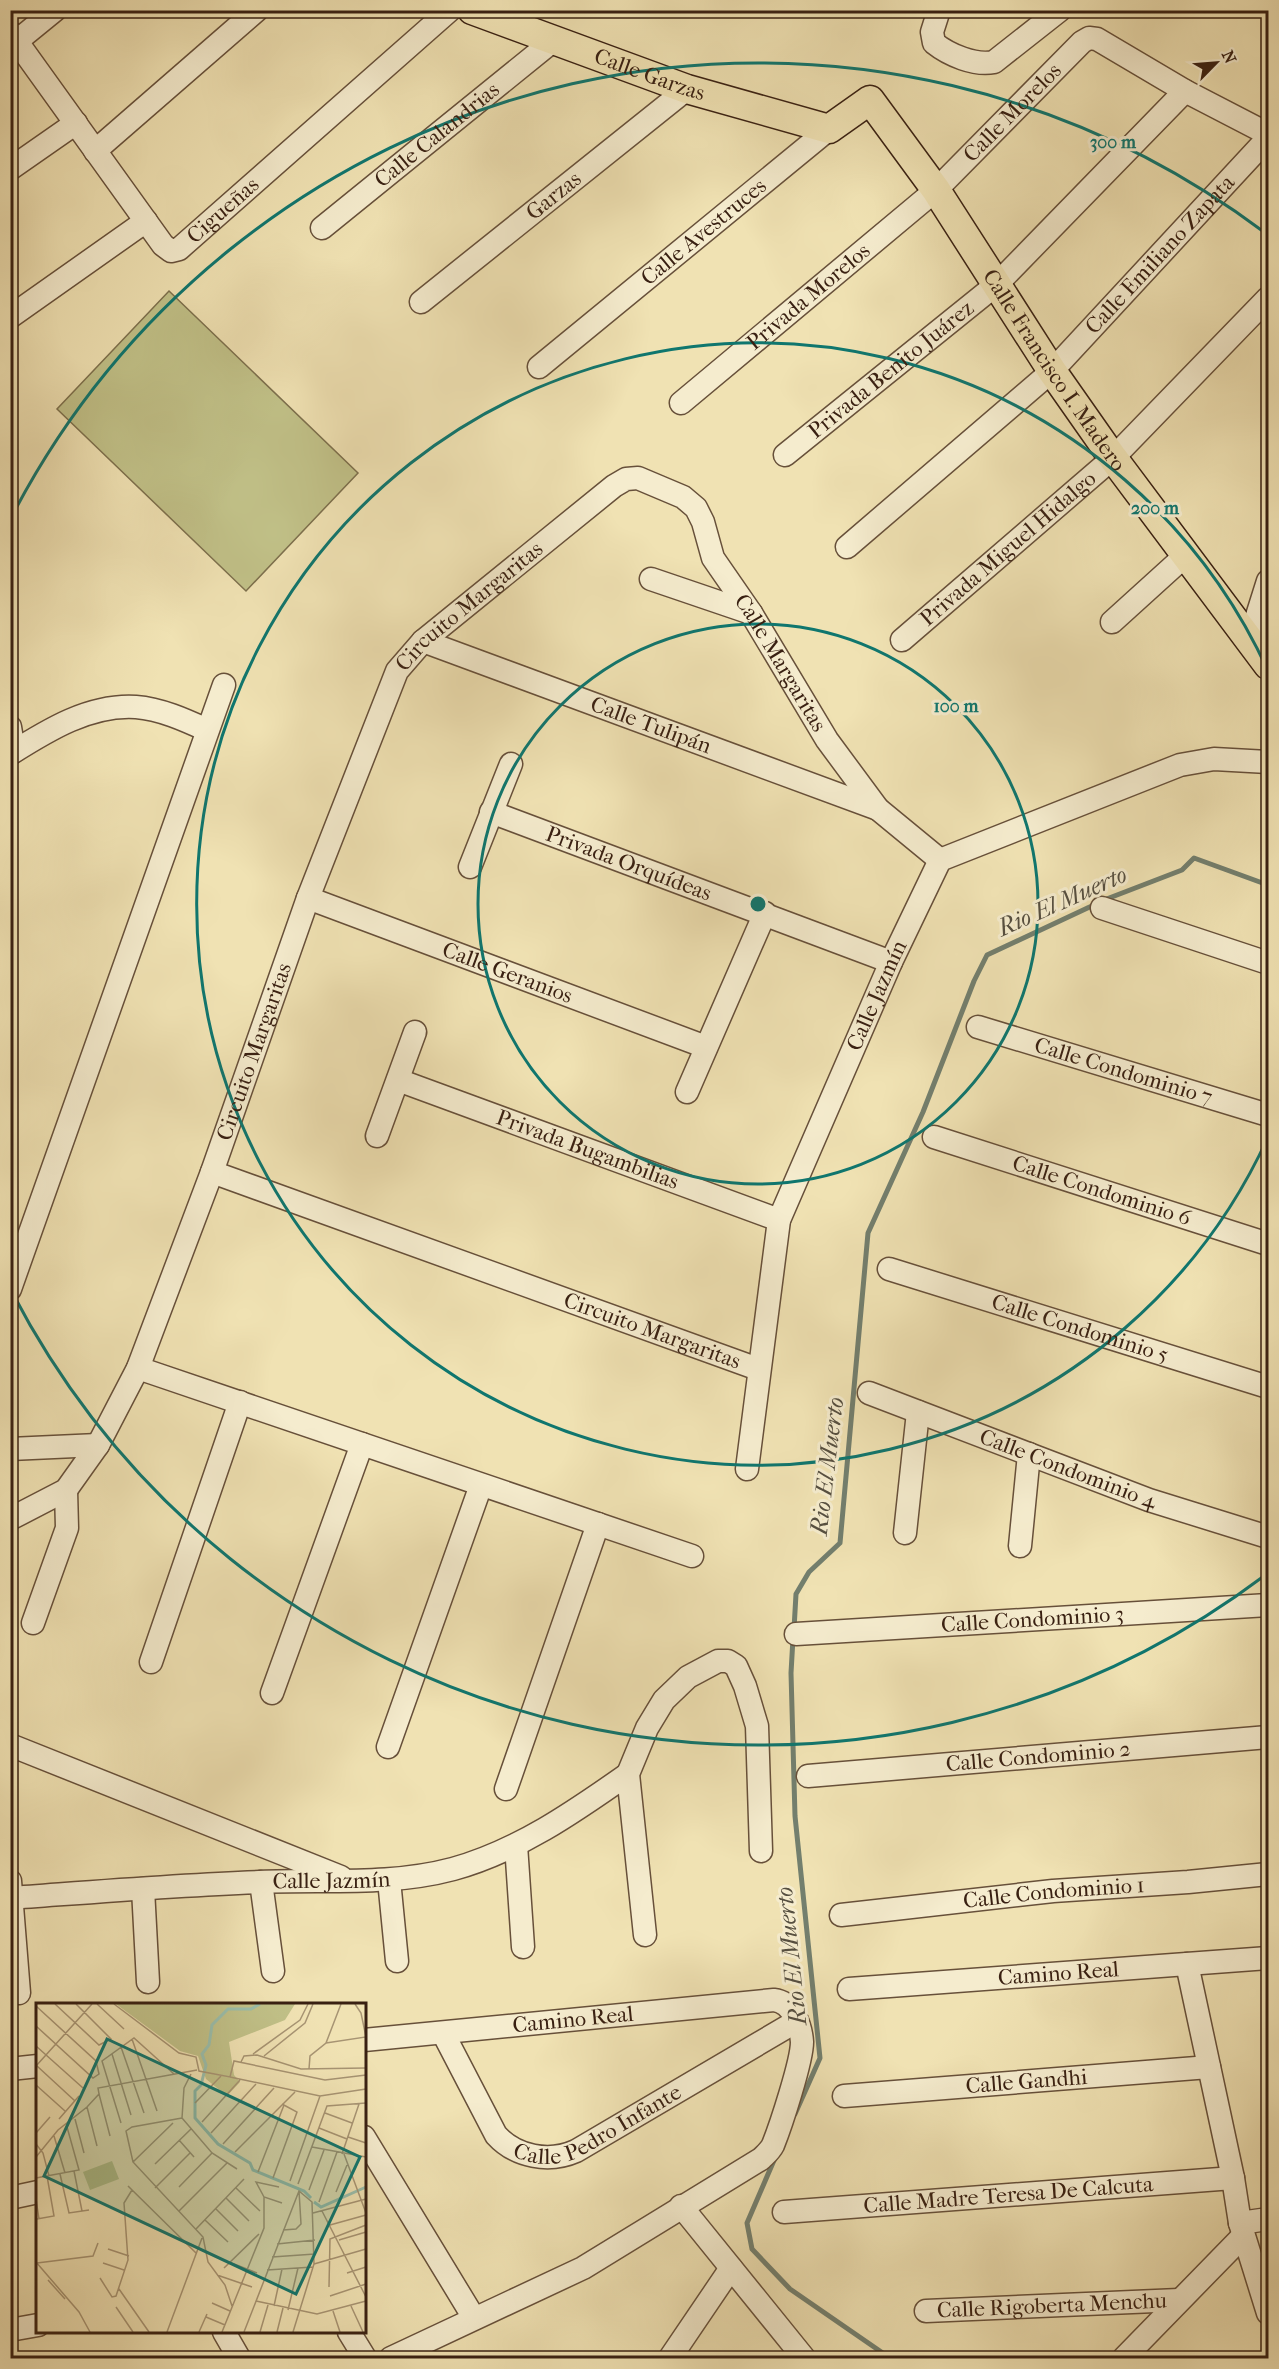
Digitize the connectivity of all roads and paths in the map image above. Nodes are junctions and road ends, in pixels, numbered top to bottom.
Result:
1 (55, 10) edge
2 (257, 10) edge
3 (450, 10) edge
4 (472, 10) edge
5 (939, 10) edge
6 (1060, 10) edge
7 (14, 37) edge
8 (554, 40) junction
9 (687, 90) junction
10 (1185, 91) junction
11 (870, 100) joint
12 (76, 123) junction
13 (829, 129) junction
14 (1269, 136) edge
15 (95, 151) junction
16 (10, 169) edge
17 (936, 190) junction
18 (146, 221) junction
19 (322, 228) dead end
20 (997, 285) junction
21 (1269, 298) edge
22 (420, 302) dead end
23 (10, 317) edge
24 (539, 367) dead end
25 (1052, 371) junction
26 (681, 404) dead end
27 (784, 455) dead end
28 (1113, 458) junction
29 (626, 479) joint
30 (846, 547) dead end
31 (1187, 554) junction
32 (651, 579) dead end
33 (1269, 581) edge
34 (751, 613) junction
35 (1112, 622) dead end
36 (1250, 638) junction
37 (902, 640) dead end
38 (423, 641) junction
39 (1269, 665) edge
40 (224, 685) dead end
41 (10, 726) edge
42 (207, 730) junction
43 (12, 752) edge
44 (1269, 762) edge
45 (511, 764) dead end
46 (878, 809) junction
47 (492, 812) junction
48 (940, 860) junction
49 (471, 867) dead end
50 (308, 898) junction
51 (1102, 908) dead end
52 (765, 914) junction
53 (891, 962) junction
54 (1269, 963) edge
55 (978, 1027) dead end
56 (415, 1032) dead end
57 (705, 1047) junction
58 (398, 1080) junction
59 (687, 1092) dead end
60 (1269, 1115) edge
61 (377, 1136) dead end
62 (934, 1137) dead end
63 (212, 1172) junction
64 (778, 1220) junction
65 (1269, 1244) edge
66 (889, 1269) dead end
67 (10, 1289) edge
68 (138, 1368) junction
69 (758, 1369) junction
70 (1269, 1387) edge
71 (869, 1393) dead end
72 (240, 1402) junction
73 (918, 1412) junction
74 (362, 1444) junction
75 (98, 1445) junction
76 (10, 1449) edge
77 (1029, 1454) junction
78 (747, 1469) dead end
79 (482, 1485) junction
80 (66, 1490) junction
81 (10, 1519) edge
82 (598, 1524) junction
83 (905, 1533) dead end
84 (1269, 1537) edge
85 (1020, 1546) dead end
86 (692, 1557) dead end
87 (1269, 1605) edge
88 (33, 1623) dead end
89 (796, 1634) dead end
90 (151, 1662) dead end
91 (272, 1693) dead end
92 (1269, 1737) edge
93 (10, 1745) edge
94 (388, 1747) dead end
95 (628, 1773) junction
96 (808, 1776) dead end
97 (506, 1789) dead end
98 (516, 1845) junction
99 (761, 1851) dead end
100 (1269, 1874) edge
101 (389, 1881) junction
102 (261, 1882) junction
103 (353, 1882) junction
104 (143, 1889) junction
105 (11, 1892) edge
106 (840, 1915) dead end
107 (645, 1935) dead end
108 (523, 1947) dead end
109 (1269, 1958) edge
110 (397, 1961) dead end
111 (1187, 1964) junction
112 (273, 1971) dead end
113 (148, 1982) dead end
114 (849, 1989) dead end
115 (19, 1993) dead end
116 (797, 2021) junction
117 (443, 2033) junction
118 (366, 2040) edge
119 (36, 2066) edge
120 (1209, 2067) junction
121 (10, 2069) edge
122 (844, 2096) dead end
123 (366, 2140) edge
124 (1233, 2178) junction
125 (36, 2192) edge
126 (10, 2198) edge
127 (681, 2206) junction
128 (784, 2212) dead end
129 (1269, 2219) edge
130 (1241, 2230) junction
131 (731, 2268) junction
132 (1179, 2300) junction
133 (926, 2311) dead end
134 (1269, 2313) edge
135 (474, 2319) junction
136 (36, 2325) edge
137 (10, 2330) edge
138 (225, 2333) edge
139 (350, 2333) edge
140 (239, 2358) edge
141 (365, 2358) edge
142 (391, 2358) edge
143 (670, 2358) edge
144 (804, 2358) edge
145 (1124, 2358) edge

1 - 7 street
2 - 15 street
3 - 18 street, Cigueñas
4 - 8 main road, Calle Garzas
5 - 6 street
7 - 12 street, Cigueñas
8 - 9 main road, Calle Garzas
8 - 19 street, Calle Calandrias
9 - 13 main road, Calle Garzas
9 - 22 street, Garzas
10 - 14 street
10 - 17 street, Calle Morelos
10 - 20 street, Privada Benito Juárez
11 - 13 main road, Calle Avestruces
11 - 17 main road, Calle Francisco I. Madero
12 - 15 street, Cigueñas
12 - 16 street
13 - 24 street, Calle Avestruces
14 - 25 street, Calle Emiliano Zapata
15 - 18 street, Cigueñas
17 - 20 main road, Calle Francisco I. Madero
17 - 26 street, Privada Morelos
18 - 23 street
20 - 25 main road, Calle Francisco I. Madero
20 - 27 street, Privada Benito Juárez
21 - 28 street, Privada Miguel Hidalgo
25 - 28 main road, Calle Francisco I. Madero
25 - 30 street, Calle Emiliano Zapata
28 - 31 main road, Calle Francisco I. Madero
28 - 37 street, Privada Miguel Hidalgo
29 - 34 street, Calle Margaritas
29 - 38 street, Circuito Margaritas
31 - 35 street
31 - 36 main road, Calle Francisco I. Madero
32 - 34 street
33 - 36 street
34 - 46 street, Calle Margaritas
36 - 39 main road, Calle Francisco I. Madero
38 - 46 street, Calle Tulipán
38 - 50 street, Circuito Margaritas
40 - 42 street
41 - 43 street
42 - 43 street
42 - 67 street
44 - 48 street
45 - 47 street
46 - 48 street, Calle Margaritas
47 - 49 street
47 - 52 street, Privada Orquídeas
48 - 53 street, Calle Jazmín
50 - 57 street, Calle Geranios
50 - 63 street, Circuito Margaritas
51 - 54 street
52 - 53 street, Privada Orquídeas
52 - 57 street
53 - 64 street, Calle Jazmín
55 - 60 street, Calle Condominio 7
56 - 58 street
57 - 59 street
58 - 61 street
58 - 64 street, Privada Bugambilias
62 - 65 street, Calle Condominio 6
63 - 68 street
63 - 69 street, Circuito Margaritas
64 - 69 street, Calle Jazmín
66 - 70 street, Calle Condominio 5
68 - 72 street
68 - 75 street
69 - 78 street, Calle Jazmín
71 - 73 street, Calle Condominio 4
72 - 74 street
72 - 90 street
73 - 77 street, Calle Condominio 4
73 - 83 street
74 - 79 street
74 - 91 street
75 - 76 street
75 - 80 street
77 - 84 street, Calle Condominio 4
77 - 85 street
79 - 82 street
79 - 94 street
80 - 81 street
80 - 88 street
82 - 86 street
82 - 97 street
87 - 89 street, Calle Condominio 3
92 - 96 street, Calle Condominio 2
93 - 103 street
95 - 98 street, Calle Jazmín
95 - 99 street
95 - 107 street
98 - 101 street, Calle Jazmín
98 - 108 street
100 - 106 street, Calle Condominio 1
101 - 103 street, Calle Jazmín
101 - 110 street
102 - 103 street, Calle Jazmín
102 - 104 street, Calle Jazmín
102 - 112 street
104 - 105 street, Calle Jazmín
104 - 113 street
105 - 115 street
109 - 111 street, Camino Real
111 - 114 street, Camino Real
111 - 120 street
116 - 117 street, Camino Real
116 - 117 street, Calle Pedro Infante
116 - 127 street
117 - 118 street, Camino Real
119 - 121 street
120 - 122 street, Calle Gandhi
120 - 124 street
123 - 135 street
124 - 128 street, Calle Madre Teresa De Calcuta
124 - 130 street
125 - 126 street
127 - 131 street
127 - 135 street
129 - 130 street
130 - 132 street
130 - 134 street
131 - 143 street
131 - 144 street
132 - 133 street, Calle Rigoberta Menchu
132 - 145 street
135 - 142 street
136 - 137 street
138 - 140 street
139 - 141 street

